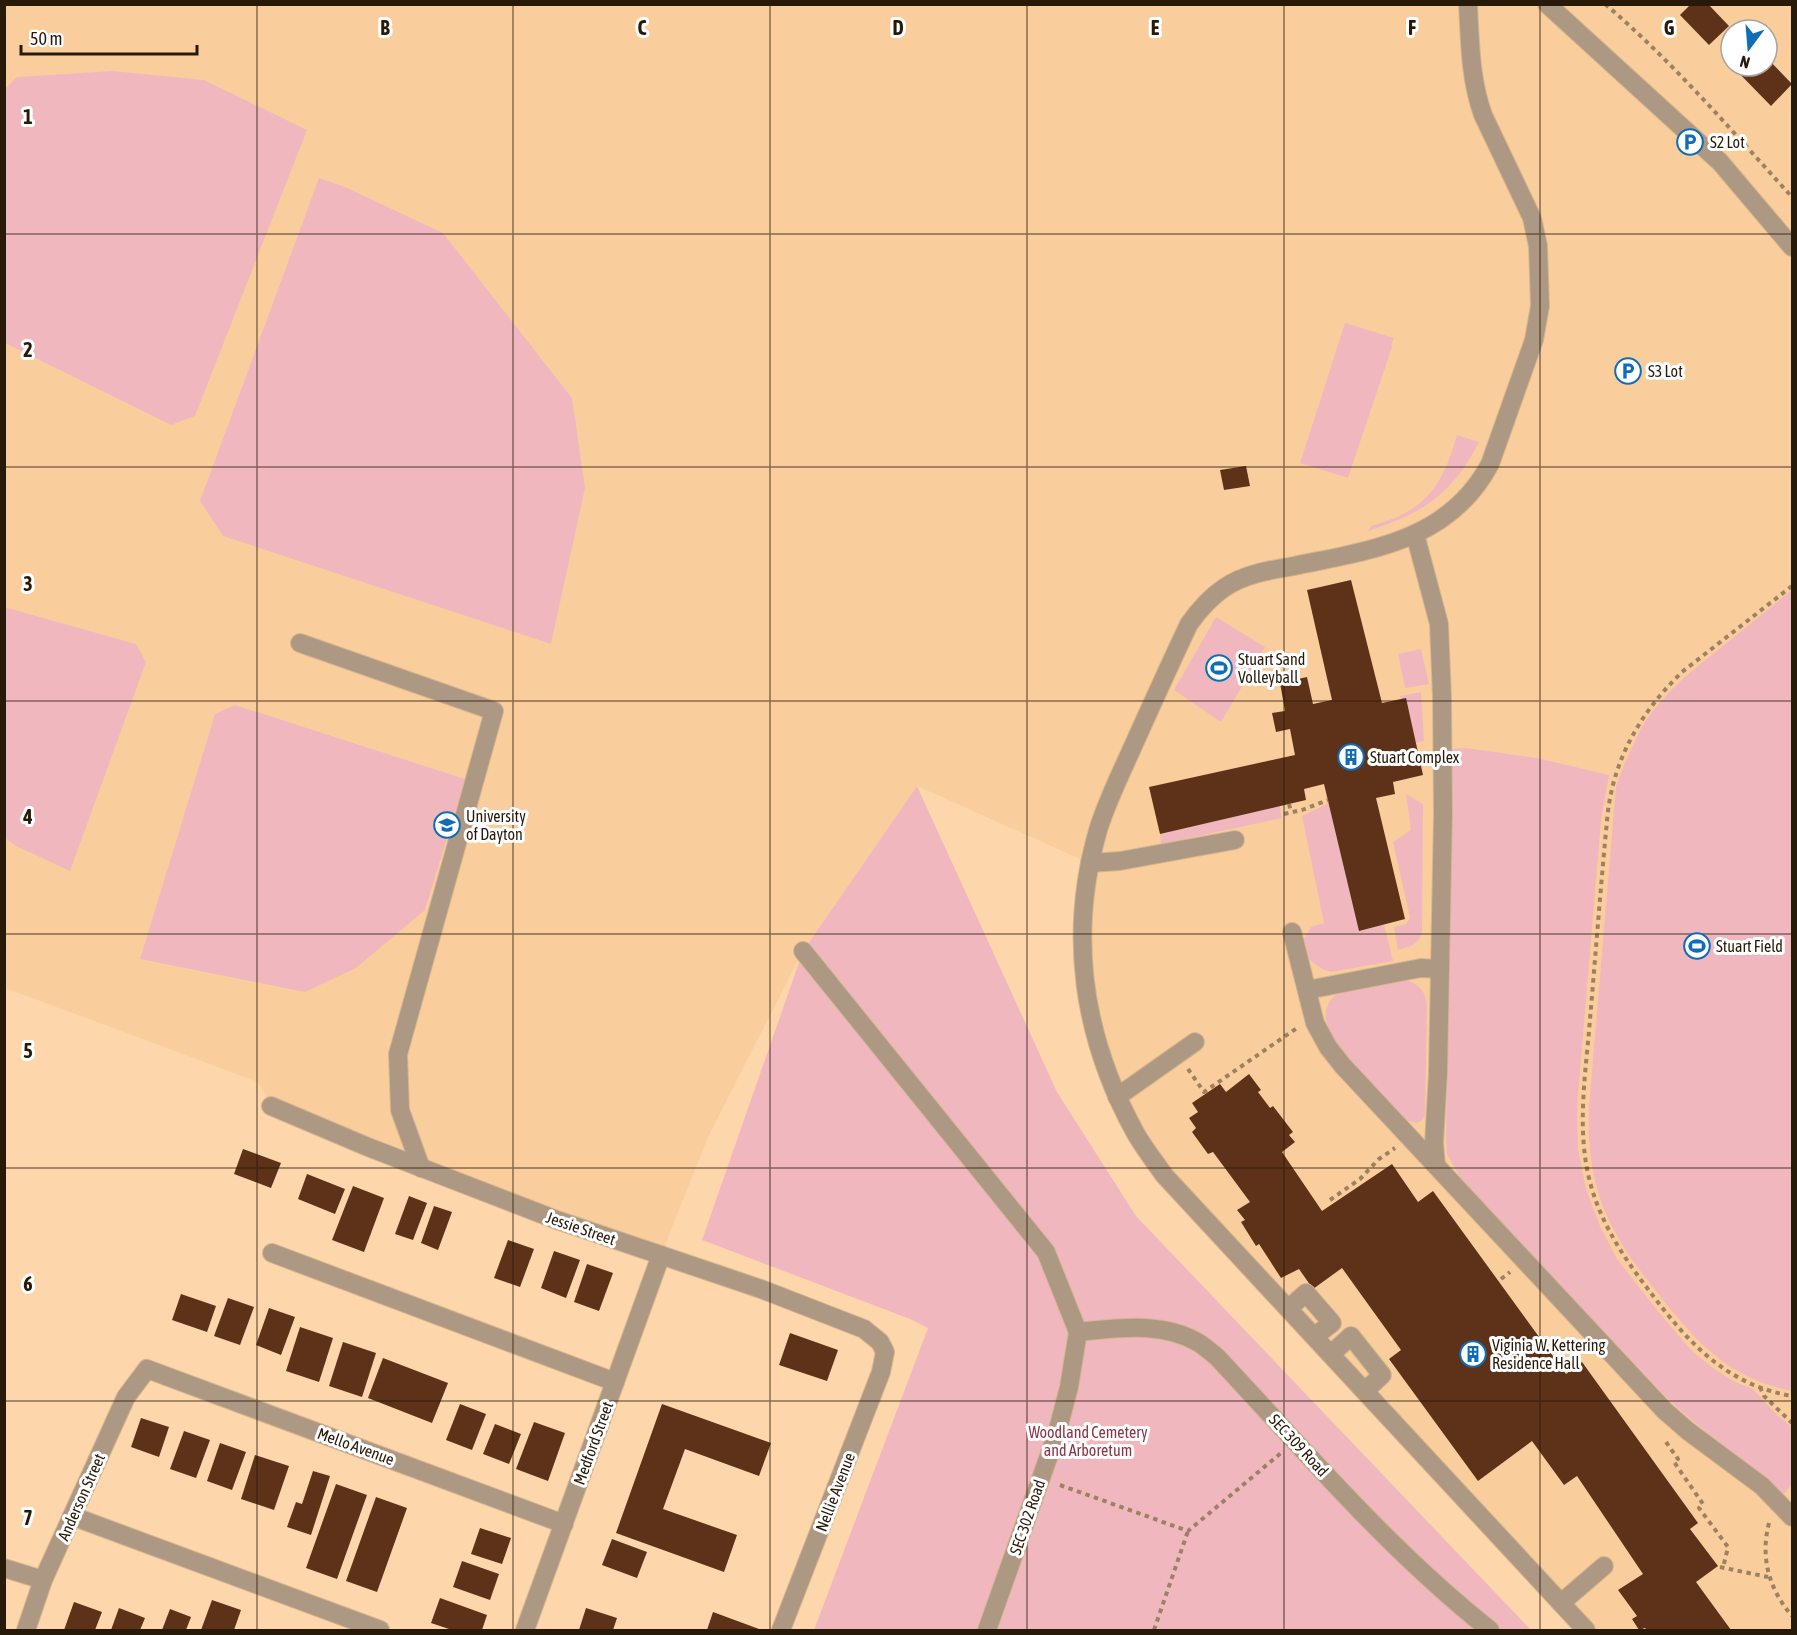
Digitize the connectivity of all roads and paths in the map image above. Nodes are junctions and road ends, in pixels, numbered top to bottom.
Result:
1 (1468, 4) edge
2 (1547, 4) edge
3 (1605, 4) edge
4 (1792, 197) edge
5 (1792, 247) edge
6 (1415, 534) junction
7 (1792, 586) edge
8 (300, 643) dead end
9 (1328, 800) dead end
10 (1289, 804) dead end
11 (1291, 812) junction
12 (1284, 814) dead end
13 (1234, 840) dead end
14 (1089, 863) junction
15 (1292, 932) dead end
16 (803, 951) dead end
17 (1439, 969) junction
18 (1308, 990) junction
19 (1304, 1023) dead end
20 (1195, 1042) dead end
21 (1188, 1069) dead end
22 (1117, 1097) junction
23 (271, 1106) dead end
24 (1389, 1151) dead end
25 (1436, 1165) junction
26 (421, 1167) junction
27 (1330, 1200) dead end
28 (272, 1253) dead end
29 (661, 1255) junction
30 (1078, 1332) junction
31 (885, 1352) joint
32 (1331, 1354) junction
33 (147, 1369) joint
34 (615, 1382) junction
35 (1760, 1387) junction
36 (1365, 1391) junction
37 (1792, 1396) edge
38 (1792, 1424) edge
39 (1665, 1440) dead end
40 (1296, 1441) junction
41 (1040, 1478) junction
42 (72, 1516) junction
43 (1770, 1517) dead end
44 (1792, 1517) edge
45 (564, 1524) junction
46 (1188, 1530) junction
47 (1604, 1566) dead end
48 (4, 1568) edge
49 (1768, 1577) junction
50 (43, 1580) junction
51 (1561, 1603) junction
52 (1792, 1616) edge
53 (26, 1630) edge
54 (380, 1630) edge
55 (525, 1630) edge
56 (781, 1630) edge
57 (989, 1630) edge
58 (1154, 1630) edge
59 (1490, 1630) edge
60 (1586, 1630) edge

1 - 6 street
2 - 5 street
3 - 4 path
6 - 14 street
6 - 17 street
7 - 35 path
8 - 26 street
9 - 11 path
10 - 11 path
11 - 12 path
13 - 14 street
14 - 22 street
15 - 18 street
16 - 30 street
17 - 18 street
17 - 25 street
18 - 25 street
19 - 21 path
20 - 22 street
22 - 32 street
23 - 26 street, Jessie Street
24 - 27 path
25 - 44 street
26 - 29 street, Jessie Street
28 - 34 street
29 - 31 street, Jessie Street
29 - 34 street, Medford Street
30 - 40 street, SEC 309 Road
30 - 41 street, SEC 302 Road
31 - 56 street, Nellie Avenue
32 - 36 street
32 - 36 street
33 - 42 street, Anderson Street
33 - 45 street, Mello Avenue
34 - 45 street, Medford Street
35 - 37 path
35 - 38 path
36 - 51 street
39 - 49 path
40 - 46 path
40 - 59 street, SEC 309 Road
41 - 46 path
41 - 57 street, SEC 302 Road
42 - 50 street, Anderson Street
42 - 54 street
43 - 49 path
45 - 55 street, Medford Street
46 - 58 path
47 - 51 street
48 - 50 street
49 - 52 path
50 - 53 street, Anderson Street
51 - 60 street

